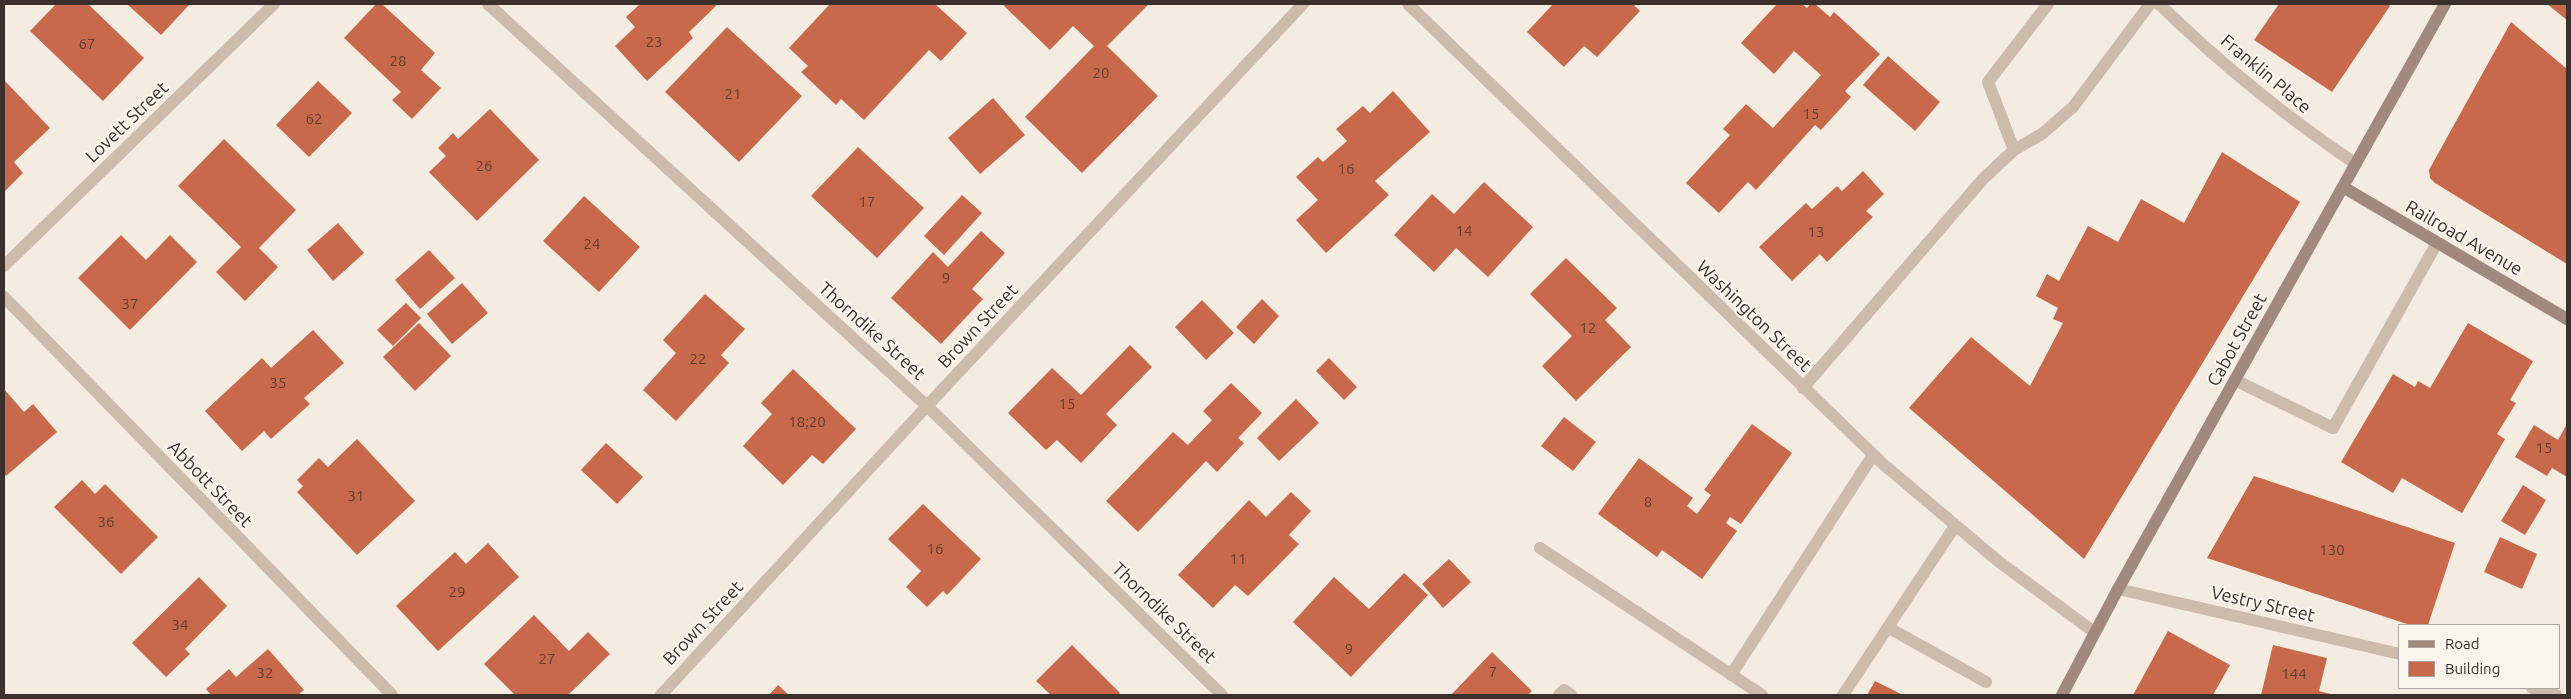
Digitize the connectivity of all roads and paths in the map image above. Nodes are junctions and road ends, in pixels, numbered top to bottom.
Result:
1 (274, 4) edge
2 (488, 4) edge
3 (1303, 4) edge
4 (1408, 4) edge
5 (2048, 4) edge
6 (2150, 4) edge
7 (2160, 4) edge
8 (2445, 4) edge
9 (2014, 150) junction
10 (2356, 164) junction
11 (2343, 187) junction
12 (2437, 243) junction
13 (4, 266) edge
14 (4, 296) edge
15 (2567, 319) edge
16 (2235, 380) junction
17 (1803, 388) junction
18 (927, 406) junction
19 (1873, 455) junction
20 (1955, 526) junction
21 (1540, 548) dead end
22 (2118, 589) junction
23 (1889, 628) junction
24 (2094, 632) junction
25 (2398, 654) edge
26 (1731, 675) junction
27 (1986, 682) dead end
28 (2535, 689) edge
29 (1216, 693) edge
30 (392, 695) edge
31 (661, 695) edge
32 (1559, 695) edge
33 (1571, 695) edge
34 (1762, 695) edge
35 (1843, 695) edge
36 (2062, 695) edge
37 (2556, 695) edge

1 - 13 street, Lovett Street
2 - 18 street, Thorndike Street
3 - 18 street, Brown Street
4 - 17 street, Washington Street
5 - 9 street
6 - 9 street
7 - 10 street, Franklin Place
8 - 10 main road, Cabot Street
9 - 17 street
10 - 11 main road, Cabot Street
11 - 12 main road, Railroad Avenue
11 - 16 main road, Cabot Street
12 - 15 main road, Railroad Avenue
12 - 16 street
14 - 30 street, Abbott Street
16 - 22 main road, Cabot Street
17 - 19 street, Washington Street
18 - 29 street, Thorndike Street
18 - 31 street, Brown Street
19 - 20 street, Washington Street
19 - 26 street
20 - 23 street
20 - 24 street, Washington Street
21 - 26 street
22 - 24 main road, Cabot Street
22 - 25 street, Vestry Street
23 - 27 street
23 - 35 street
24 - 36 main road, Cabot Street
26 - 34 street
28 - 37 street
32 - 33 street

